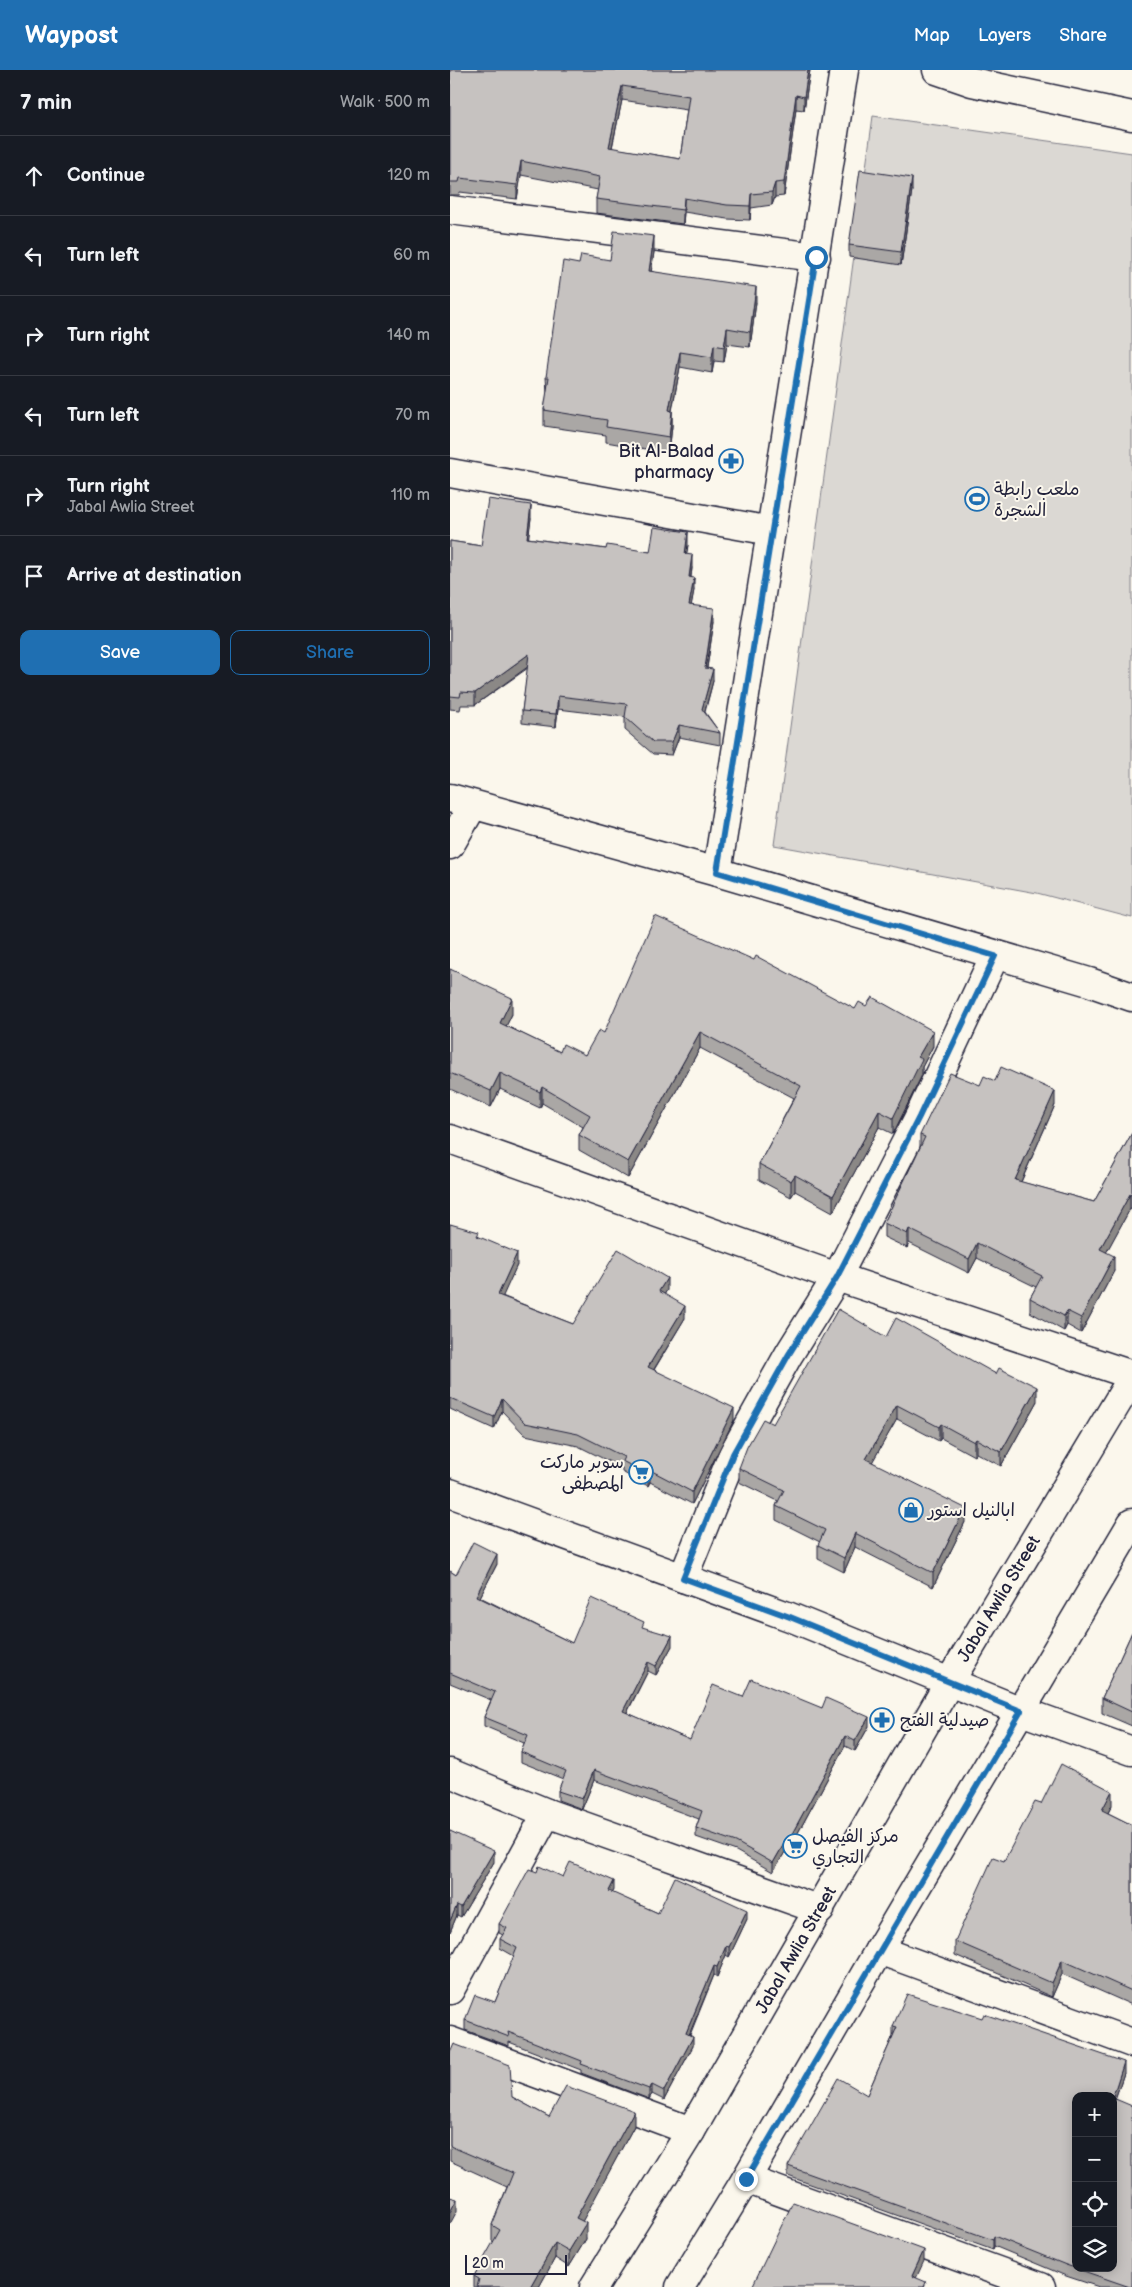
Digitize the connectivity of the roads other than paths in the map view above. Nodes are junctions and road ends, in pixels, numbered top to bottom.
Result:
1 (844, 70) edge
2 (937, 70) edge
3 (973, 76) edge
4 (1132, 116) edge
5 (450, 210) edge
6 (816, 257) junction
7 (450, 473) edge
8 (771, 531) junction
9 (461, 802) edge
10 (450, 845) edge
11 (717, 872) junction
12 (995, 956) junction
13 (1132, 997) edge
14 (450, 1139) edge
15 (837, 1277) junction
16 (1132, 1376) edge
17 (450, 1493) edge
18 (1132, 1523) edge
19 (683, 1578) junction
20 (950, 1681) junction
21 (1021, 1711) junction
22 (1132, 1751) edge
23 (450, 1773) edge
24 (547, 1812) junction
25 (820, 1910) junction
26 (879, 1950) junction
27 (450, 1990) edge
28 (450, 2041) edge
29 (1132, 2043) edge
30 (691, 2130) junction
31 (746, 2179) junction
32 (594, 2287) edge
33 (680, 2287) edge
34 (1041, 2287) edge

1 - 6 street
2 - 3 street
3 - 4 street
5 - 6 street
6 - 8 street
7 - 8 street
8 - 11 street
9 - 10 street
9 - 11 street
11 - 12 street
12 - 13 street
12 - 15 street
14 - 15 street
15 - 16 street
15 - 19 street
16 - 20 street, Jabal Awlia Street
17 - 19 street
18 - 21 street
19 - 20 street
20 - 21 street
20 - 25 street, Jabal Awlia Street
21 - 22 street
21 - 26 street
23 - 24 street
24 - 25 street
24 - 27 street
25 - 30 street, Jabal Awlia Street
26 - 29 street
26 - 31 street
28 - 30 street
30 - 32 street, Jabal Awlia Street
31 - 33 street
31 - 34 street

